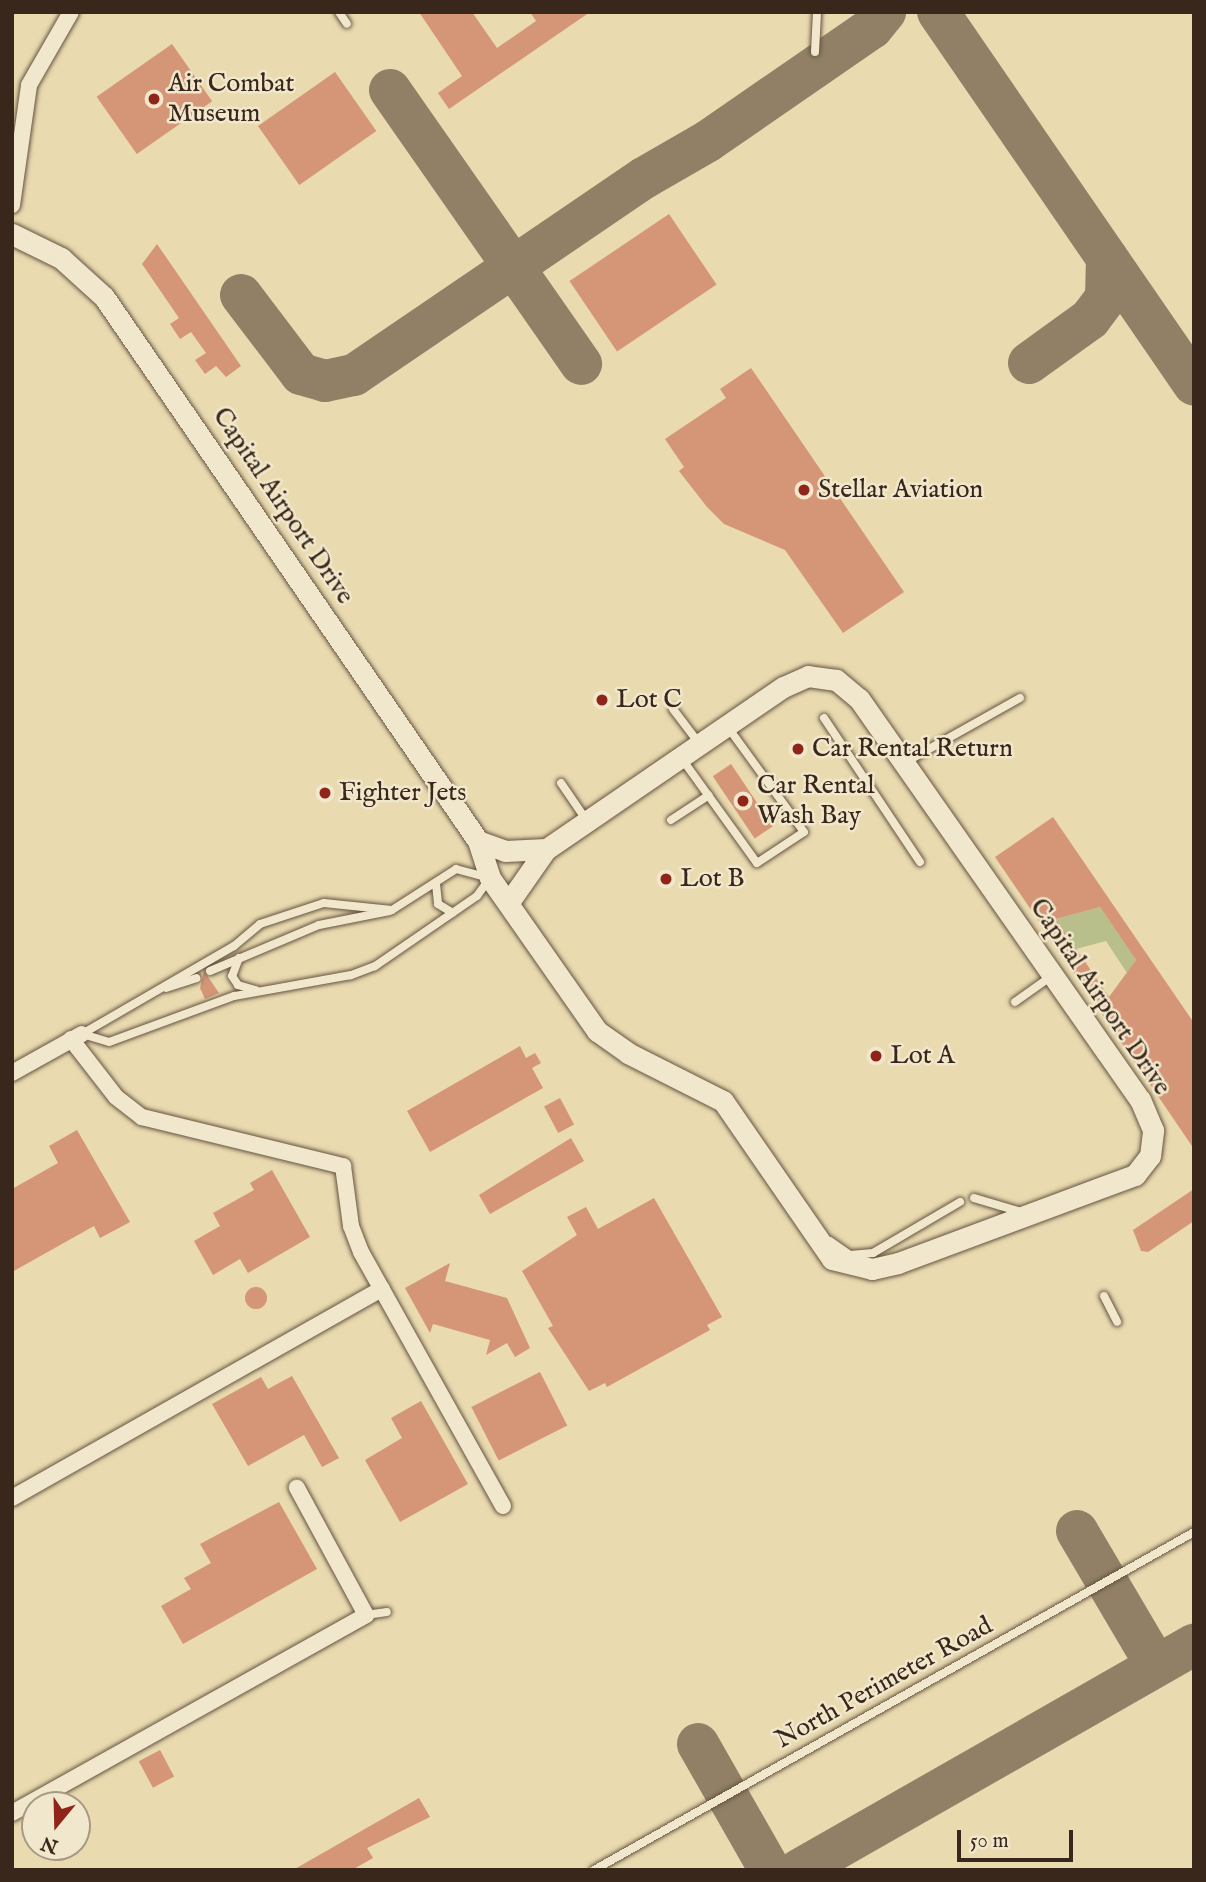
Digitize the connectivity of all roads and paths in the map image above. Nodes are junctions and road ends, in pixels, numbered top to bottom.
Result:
1 (71, 12) edge
2 (339, 12) edge
3 (817, 12) edge
4 (347, 24) dead end
5 (815, 52) dead end
6 (12, 205) edge
7 (12, 234) edge
8 (1020, 698) dead end
9 (673, 709) dead end
10 (824, 718) dead end
11 (727, 726) junction
12 (700, 744) junction
13 (681, 758) junction
14 (904, 763) junction
15 (561, 783) dead end
16 (709, 795) junction
17 (671, 820) dead end
18 (587, 821) junction
19 (478, 841) junction
20 (546, 849) junction
21 (919, 862) dead end
22 (490, 877) junction
23 (436, 884) junction
24 (509, 902) junction
25 (392, 910) junction
26 (453, 913) junction
27 (234, 946) junction
28 (240, 957) junction
29 (210, 971) dead end
30 (1053, 975) junction
31 (196, 978) dead end
32 (164, 989) junction
33 (259, 990) junction
34 (1015, 1002) dead end
35 (76, 1037) junction
36 (12, 1073) edge
37 (974, 1198) dead end
38 (960, 1202) dead end
39 (1026, 1213) junction
40 (808, 1219) junction
41 (382, 1289) junction
42 (1104, 1296) dead end
43 (1117, 1322) dead end
44 (297, 1488) dead end
45 (12, 1498) edge
46 (503, 1506) dead end
47 (1194, 1532) edge
48 (387, 1612) dead end
49 (366, 1615) junction
50 (12, 1813) edge
51 (594, 1870) edge

1 - 6 street
2 - 4 lane
3 - 5 lane
7 - 19 street, Capital Airport Drive
8 - 14 lane
9 - 12 lane
10 - 21 lane
11 - 12 street, Capital Airport Drive
11 - 14 street, Capital Airport Drive
11 - 16 lane
12 - 13 street, Capital Airport Drive
13 - 16 lane
13 - 18 street, Capital Airport Drive
14 - 30 street, Capital Airport Drive
15 - 18 lane
16 - 17 lane
18 - 20 street, Capital Airport Drive
19 - 20 street, Capital Airport Drive
19 - 22 street, Capital Airport Drive
20 - 24 street, Capital Airport Drive
22 - 23 lane
22 - 24 street, Capital Airport Drive
22 - 26 lane
23 - 25 lane
23 - 26 lane
24 - 40 street, Capital Airport Drive
25 - 27 lane
25 - 28 lane
26 - 33 lane
27 - 28 lane
27 - 32 lane
28 - 29 lane
28 - 33 lane
30 - 34 lane
30 - 39 street, Capital Airport Drive
31 - 32 lane
32 - 35 lane
33 - 35 lane
35 - 36 street
35 - 41 street
37 - 39 lane
38 - 40 lane
39 - 40 street, Capital Airport Drive
41 - 45 street
41 - 46 street
42 - 43 lane
44 - 49 street
47 - 51 lane, North Perimeter Road
48 - 49 lane
49 - 50 street

